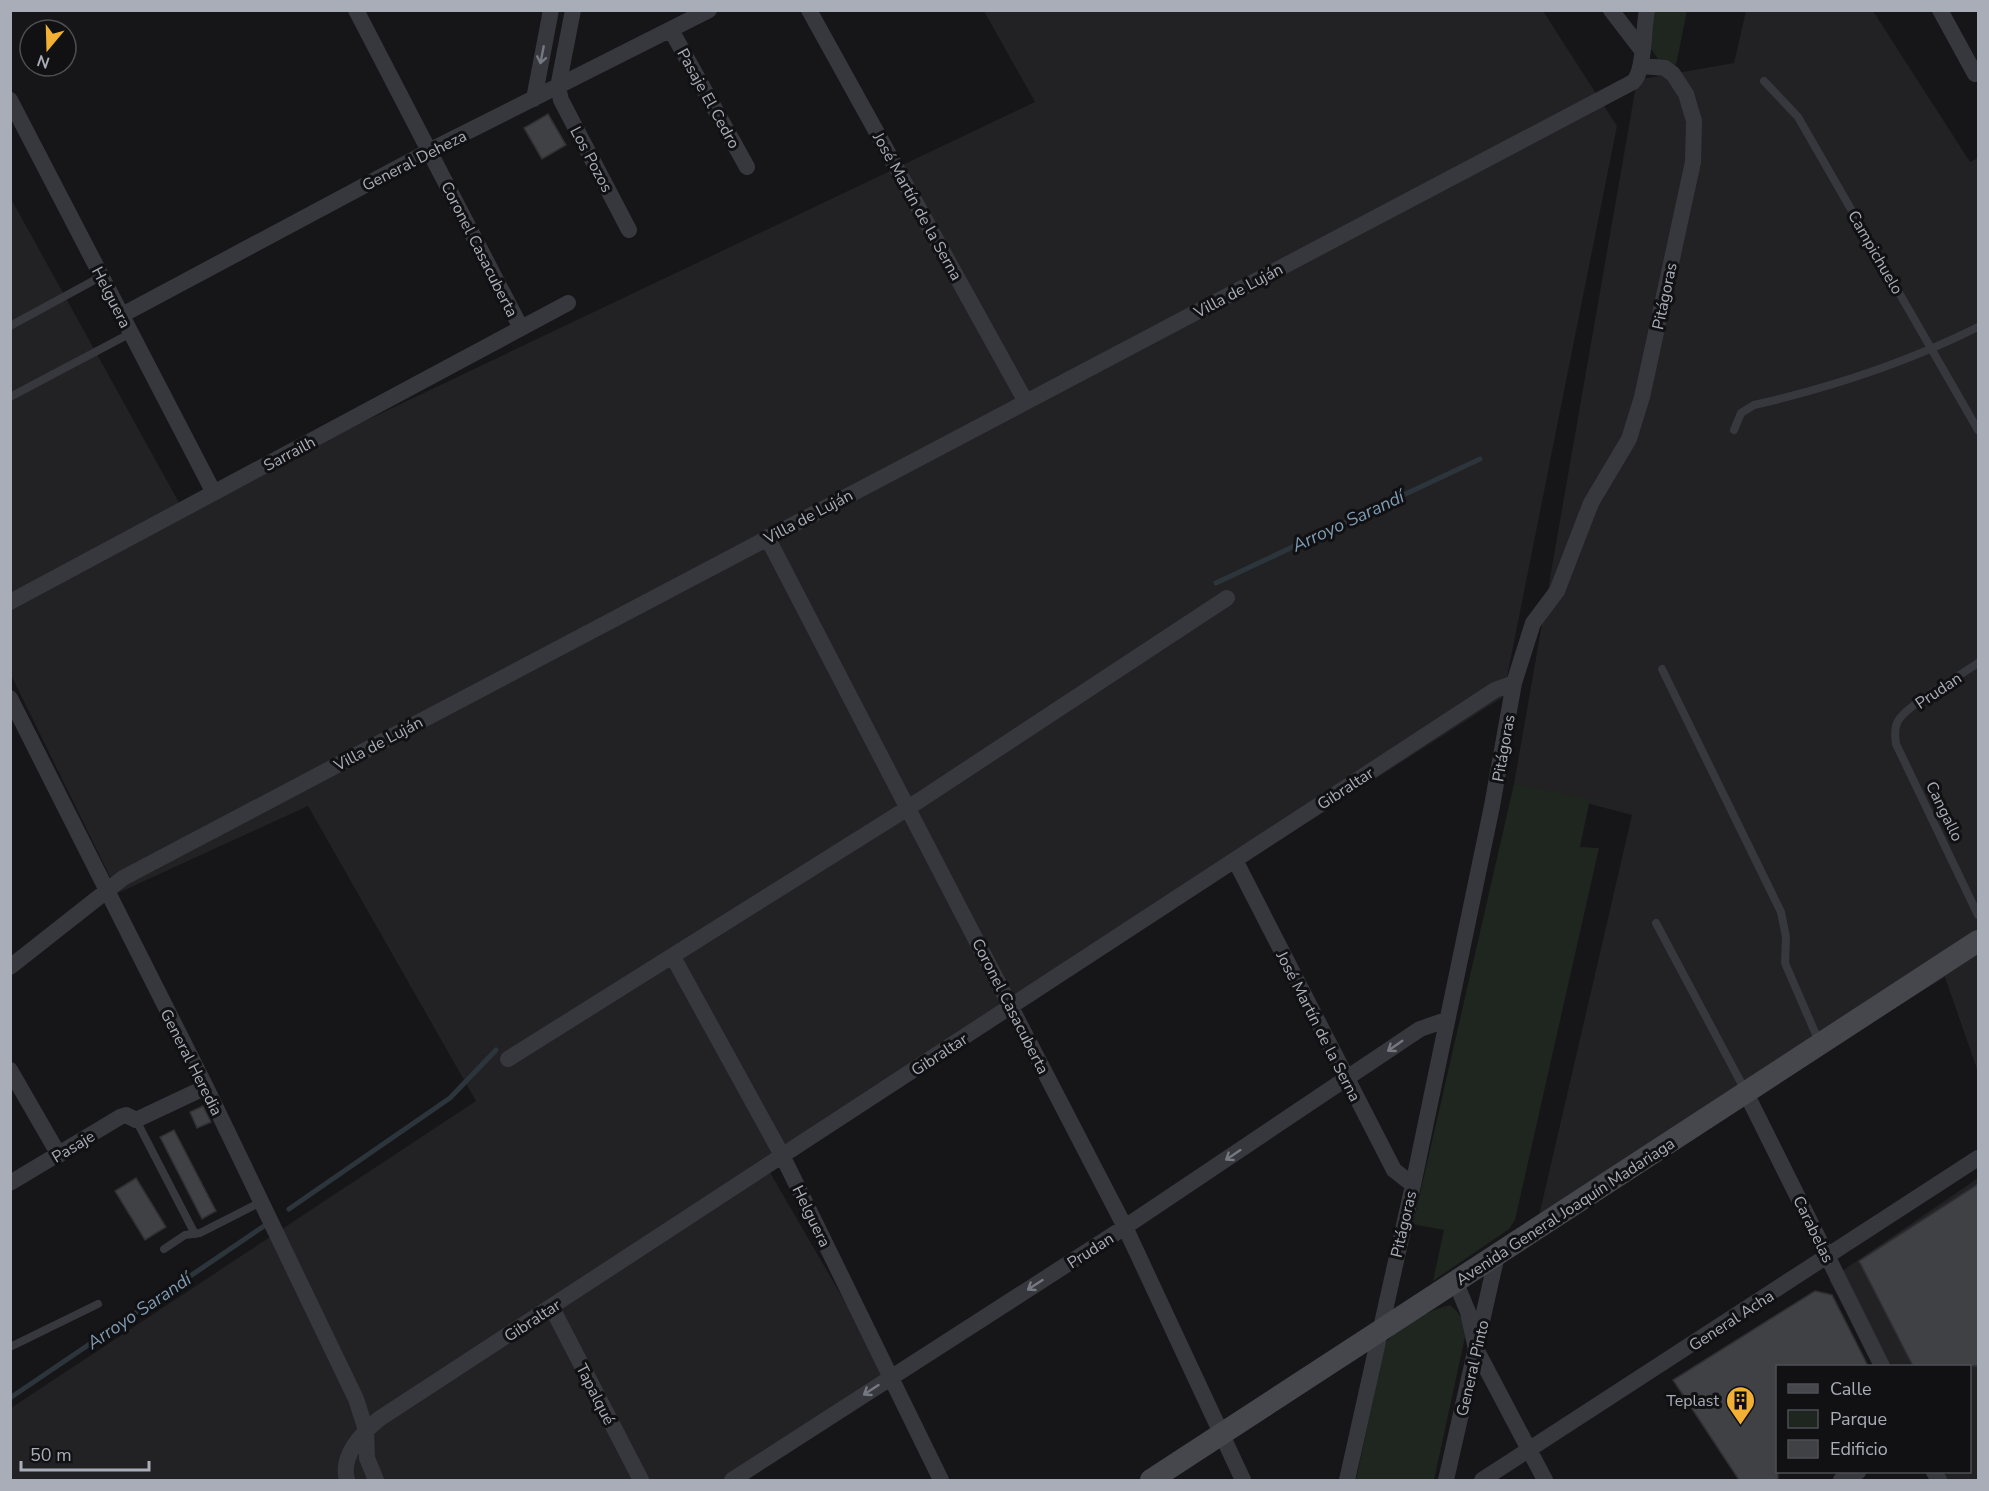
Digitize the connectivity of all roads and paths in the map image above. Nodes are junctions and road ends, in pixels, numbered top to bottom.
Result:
1 (356, 10) edge
2 (551, 10) edge
3 (573, 10) edge
4 (709, 10) edge
5 (809, 10) edge
6 (1611, 10) edge
7 (1647, 10) edge
8 (1940, 10) edge
9 (671, 30) junction
10 (1642, 57) junction
11 (1977, 73) edge
12 (1764, 81) dead end
13 (558, 87) junction
14 (534, 99) junction
15 (10, 100) edge
16 (429, 151) junction
17 (747, 167) dead end
18 (629, 230) dead end
19 (102, 276) junction
20 (568, 303) dead end
21 (122, 315) junction
22 (10, 326) edge
23 (1978, 327) edge
24 (521, 328) junction
25 (131, 333) junction
26 (1932, 350) junction
27 (10, 397) edge
28 (1026, 402) junction
29 (1734, 430) dead end
30 (1978, 430) edge
31 (214, 493) junction
32 (767, 537) junction
33 (1227, 598) dead end
34 (10, 602) edge
35 (1978, 663) edge
36 (1662, 669) dead end
37 (1514, 683) junction
38 (10, 698) edge
39 (1899, 718) joint
40 (908, 808) junction
41 (1235, 860) junction
42 (106, 891) junction
43 (1978, 915) edge
44 (1656, 923) dead end
45 (1978, 941) edge
46 (673, 957) junction
47 (10, 967) edge
48 (1012, 1006) junction
49 (1446, 1020) junction
50 (1820, 1044) junction
51 (508, 1059) dead end
52 (10, 1070) edge
53 (1346, 1080) junction
54 (206, 1087) junction
55 (1746, 1092) junction
56 (136, 1120) junction
57 (59, 1155) junction
58 (783, 1157) junction
59 (1978, 1158) edge
60 (10, 1183) edge
61 (1413, 1185) junction
62 (261, 1202) junction
63 (1125, 1227) junction
64 (195, 1234) junction
65 (164, 1249) dead end
66 (1497, 1255) junction
67 (1828, 1257) junction
68 (1456, 1283) junction
69 (98, 1304) dead end
70 (552, 1308) junction
71 (1378, 1333) junction
72 (10, 1347) edge
73 (1476, 1349) junction
74 (1882, 1365) edge
75 (891, 1377) junction
76 (366, 1430) junction
77 (1221, 1434) junction
78 (1530, 1451) junction
79 (1856, 1473) edge
80 (347, 1480) edge
81 (376, 1480) edge
82 (641, 1480) edge
83 (732, 1480) edge
84 (942, 1480) edge
85 (1151, 1480) edge
86 (1243, 1480) edge
87 (1347, 1480) edge
88 (1446, 1480) edge
89 (1482, 1480) edge
90 (1545, 1480) edge
91 (1841, 1480) edge

1 - 16 street, Coronel Casacuberta
2 -> 14 street
3 - 13 street
4 - 9 street, General Deheza
5 - 28 street, José Martín de la Serna
6 - 10 street
7 - 10 street
8 - 11 street
9 - 13 street, General Deheza
9 - 17 street, Pasaje El Cedro
10 - 28 street, Villa de Luján
10 - 37 street, Pitágoras
12 - 26 lane, Campichuelo
13 - 14 street, General Deheza
13 - 18 street, Los Pozos
14 - 16 street, General Deheza
15 - 19 street, Helguera
16 - 21 street, General Deheza
16 - 24 street, Coronel Casacuberta
19 - 21 street, Helguera
19 - 22 lane
20 - 24 street, Sarrailh
21 - 25 street, Helguera
23 - 26 lane
24 - 31 street, Sarrailh
25 - 27 lane
25 - 31 street, Helguera
26 - 29 lane
26 - 30 lane, Campichuelo
28 - 32 street, Villa de Luján
31 - 34 street, Sarrailh
32 - 40 street, Coronel Casacuberta
32 - 42 street, Villa de Luján
33 - 40 street
35 - 39 lane, Prudan
36 - 50 lane
37 - 41 street, Gibraltar
37 - 49 street, Pitágoras
38 - 42 street, General Heredia
39 - 43 lane, Cangallo
40 - 46 street
40 - 48 street, Coronel Casacuberta
41 - 48 street, Gibraltar
41 - 53 street, José Martín de la Serna
42 - 47 street, Villa de Luján
42 - 54 street, General Heredia
44 - 55 lane
45 - 50 main road, Avenida General Joaquín Madariaga
46 - 51 street
46 - 58 street, Helguera
48 - 58 street, Gibraltar
48 - 63 street, Coronel Casacuberta
49 -> 53 street, Prudan
49 - 61 street, Pitágoras
50 - 55 main road, Avenida General Joaquín Madariaga
52 - 57 street
53 - 61 street, José Martín de la Serna
53 -> 63 street, Prudan
54 - 56 street, Pasaje
54 - 62 street, General Heredia
55 - 66 main road, Avenida General Joaquín Madariaga
55 - 67 street, Carabelas
56 - 57 street, Pasaje
56 - 64 lane
57 - 60 street, Pasaje
58 - 70 street, Gibraltar
58 - 75 street, Helguera
59 - 67 street, General Acha
61 - 71 street, Pitágoras
62 - 64 lane
62 - 76 street, General Heredia
63 -> 75 street, Prudan
63 - 77 street, Coronel Casacuberta
64 - 65 lane
66 - 68 main road, Avenida General Joaquín Madariaga
66 - 73 street, General Pinto
67 - 74 street, Carabelas
67 - 78 street, General Acha
68 - 71 main road, Avenida General Joaquín Madariaga
68 - 73 street
69 - 72 lane
70 - 76 street, Gibraltar
70 - 82 street, Tapalqué
71 - 77 main road, Avenida General Joaquín Madariaga
71 - 87 street, Pitágoras
73 - 78 street
73 - 88 street, General Pinto
75 -> 83 street, Prudan
75 - 84 street, Helguera
76 - 80 street
76 - 81 street, General Heredia
77 - 85 main road, Avenida General Joaquín Madariaga
77 - 86 street, Coronel Casacuberta
78 - 89 street, General Acha
78 - 90 street
79 - 91 street

